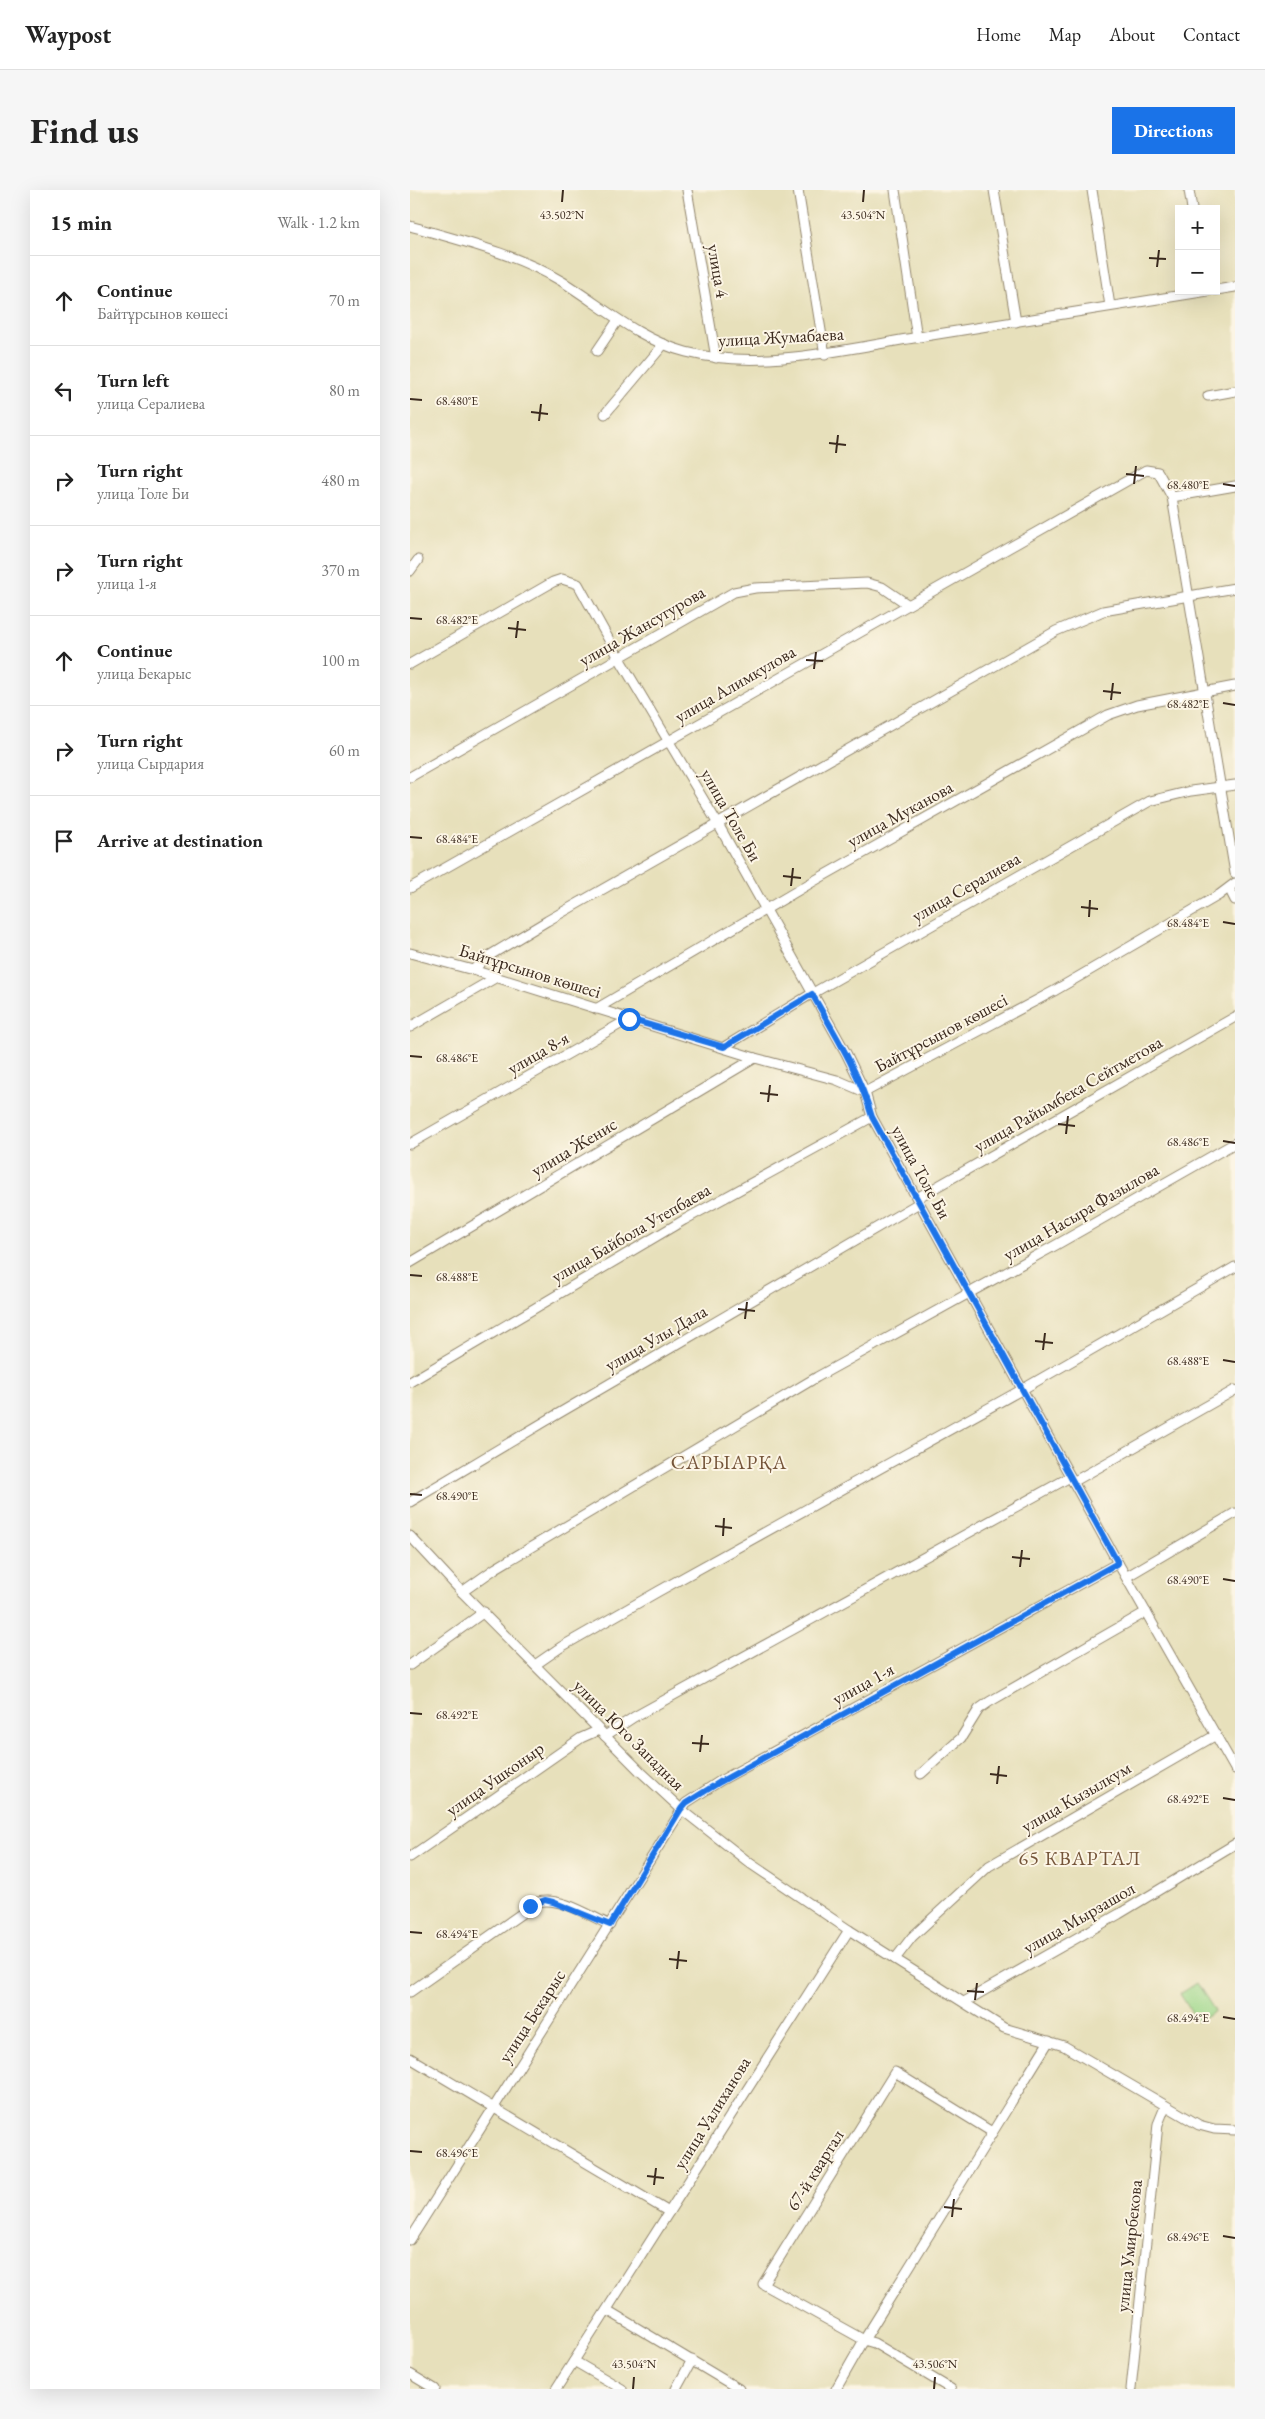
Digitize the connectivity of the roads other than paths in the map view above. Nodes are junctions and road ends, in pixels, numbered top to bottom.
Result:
1 (687, 190) edge
2 (798, 190) edge
3 (895, 190) edge
4 (994, 190) edge
5 (1092, 190) edge
6 (1189, 190) edge
7 (1191, 205) edge
8 (410, 226) edge
9 (1235, 287) edge
10 (1220, 289) edge
11 (1184, 295) edge
12 (1110, 306) junction
13 (618, 320) junction
14 (1016, 322) junction
15 (917, 338) junction
16 (664, 344) junction
17 (597, 351) dead end
18 (825, 355) junction
19 (716, 358) junction
20 (1235, 390) edge
21 (1208, 396) dead end
22 (605, 414) dead end
23 (1235, 486) edge
24 (1172, 496) junction
25 (418, 560) dead end
26 (410, 572) edge
27 (1235, 588) edge
28 (1189, 595) junction
29 (908, 604) junction
30 (619, 658) junction
31 (411, 661) edge
32 (1235, 686) edge
33 (1205, 691) junction
34 (669, 742) junction
35 (410, 777) edge
36 (1235, 785) edge
37 (1221, 787) junction
38 (718, 824) junction
39 (1235, 873) edge
40 (1232, 886) edge
41 (410, 888) edge
42 (1235, 900) edge
43 (766, 908) junction
44 (410, 953) edge
45 (473, 970) junction
46 (495, 978) junction
47 (812, 994) junction
48 (596, 1008) junction
49 (1235, 1017) edge
50 (629, 1019) junction
51 (410, 1028) edge
52 (724, 1047) junction
53 (755, 1058) junction
54 (865, 1092) junction
55 (872, 1117) junction
56 (1235, 1143) edge
57 (410, 1144) edge
58 (918, 1201) junction
59 (410, 1263) edge
60 (1235, 1267) edge
61 (970, 1294) junction
62 (410, 1382) edge
63 (1023, 1388) junction
64 (1235, 1390) edge
65 (1071, 1479) junction
66 (410, 1502) edge
67 (1235, 1512) edge
68 (410, 1536) edge
69 (1118, 1563) junction
70 (1126, 1577) junction
71 (462, 1592) junction
72 (484, 1612) junction
73 (1146, 1612) junction
74 (535, 1665) junction
75 (410, 1666) edge
76 (602, 1733) junction
77 (1216, 1735) junction
78 (1235, 1769) edge
79 (921, 1774) dead end
80 (681, 1809) junction
81 (1235, 1844) edge
82 (410, 1858) edge
83 (610, 1925) junction
84 (849, 1930) junction
85 (895, 1959) junction
86 (410, 1992) edge
87 (964, 2002) junction
88 (1049, 2041) junction
89 (410, 2058) edge
90 (1165, 2107) junction
91 (493, 2108) junction
92 (1235, 2130) edge
93 (992, 2132) junction
94 (669, 2212) junction
95 (410, 2240) edge
96 (607, 2310) junction
97 (864, 2340) junction
98 (574, 2360) junction
99 (692, 2360) junction
100 (410, 2374) edge
101 (435, 2389) edge
102 (556, 2389) edge
103 (622, 2389) edge
104 (676, 2389) edge
105 (739, 2389) edge
106 (836, 2389) edge
107 (951, 2389) edge
108 (1131, 2389) edge

1 - 19 street, улица 4
2 - 18 street
3 - 15 street
4 - 14 street
5 - 12 street
6 - 7 street
8 - 13 street, улица Жумабаева
9 - 10 street
11 - 12 street, улица Жумабаева
12 - 14 street, улица Жумабаева
13 - 16 street, улица Жумабаева
13 - 17 street
14 - 15 street, улица Жумабаева
15 - 18 street, улица Жумабаева
16 - 19 street, улица Жумабаева
16 - 22 street
18 - 19 street, улица Жумабаева
20 - 21 street
23 - 24 street
24 - 28 street
24 - 29 street, улица Алимкулова
25 - 26 street
27 - 28 street
28 - 33 street
28 - 38 street
29 - 30 street, улица Жансугурова
29 - 34 street, улица Алимкулова
30 - 31 street, улица Толе Би
30 - 34 street, улица Толе Би
30 - 35 street, улица Жансугурова
32 - 33 street, улица Муканова
33 - 37 street
33 - 43 street, улица Муканова
34 - 38 street, улица Толе Би
34 - 41 street, улица Алимкулова
36 - 37 street, улица Сералиева
37 - 39 street
37 - 47 street, улица Сералиева
38 - 43 street, улица Толе Би
38 - 45 street
40 - 42 street
40 - 54 street, Байтұрсынов көшесі
43 - 47 street, улица Толе Би
43 - 48 street, улица Муканова
44 - 45 street, Байтұрсынов көшесі
45 - 46 street, Байтұрсынов көшесі
46 - 48 street, Байтұрсынов көшесі
46 - 51 street
47 - 52 street, улица Сералиева
47 - 54 street, улица Толе Би
48 - 50 street, Байтұрсынов көшесі
49 - 58 street, улица Райымбека Сейтметова
50 - 52 street, Байтұрсынов көшесі
50 - 57 street, улица 8-я
52 - 53 street, Байтұрсынов көшесі
53 - 54 street, Байтұрсынов көшесі
53 - 59 street, улица Женис
54 - 55 street, улица Толе Би
55 - 58 street, улица Толе Би
55 - 62 street, улица Байбола Утепбаева
56 - 61 street, улица Насыра Фазылова
58 - 61 street, улица Толе Би
58 - 66 street, улица Улы Дала
60 - 63 street
61 - 63 street, улица Толе Би
61 - 71 street, улица Насыра Фазылова
63 - 65 street, улица Толе Би
63 - 74 street
64 - 65 street, улица Ушконыр
65 - 69 street, улица Толе Би
65 - 76 street, улица Ушконыр
67 - 70 street
68 - 71 street, улица Юго Западная
69 - 70 street, улица Толе Би
69 - 80 street, улица 1-я
70 - 73 street, улица Толе Би
71 - 72 street, улица Юго Западная
72 - 74 street, улица Юго Западная
72 - 75 street
73 - 77 street, улица Толе Би
73 - 79 street
74 - 76 street, улица Юго Западная
76 - 80 street, улица Юго Западная
76 - 82 street, улица Ушконыр
77 - 78 street, улица Толе Би
77 - 85 street, улица Кызылкум
80 - 83 street, улица Бекарыс
80 - 84 street, улица Юго Западная
81 - 87 street, улица Мырзашол
83 - 86 street
83 - 91 street, улица Бекарыс
84 - 85 street, улица Юго Западная
84 - 94 street, улица Уалиханова
85 - 87 street, улица Юго Западная
87 - 88 street, улица Юго Западная
88 - 90 street, улица Юго Западная
88 - 93 street
89 - 91 street
90 - 92 street, улица Юго Западная
90 - 108 street, улица Умирбекова
91 - 94 street
91 - 95 street, улица Бекарыс
93 - 97 street
93 - 97 street, 67-й квартал
94 - 96 street, улица Уалиханова
96 - 98 street, улица Уалиханова
96 - 99 street
97 - 106 street
97 - 107 street
98 - 102 street, улица Уалиханова
98 - 103 street
99 - 104 street
99 - 105 street
100 - 101 street

